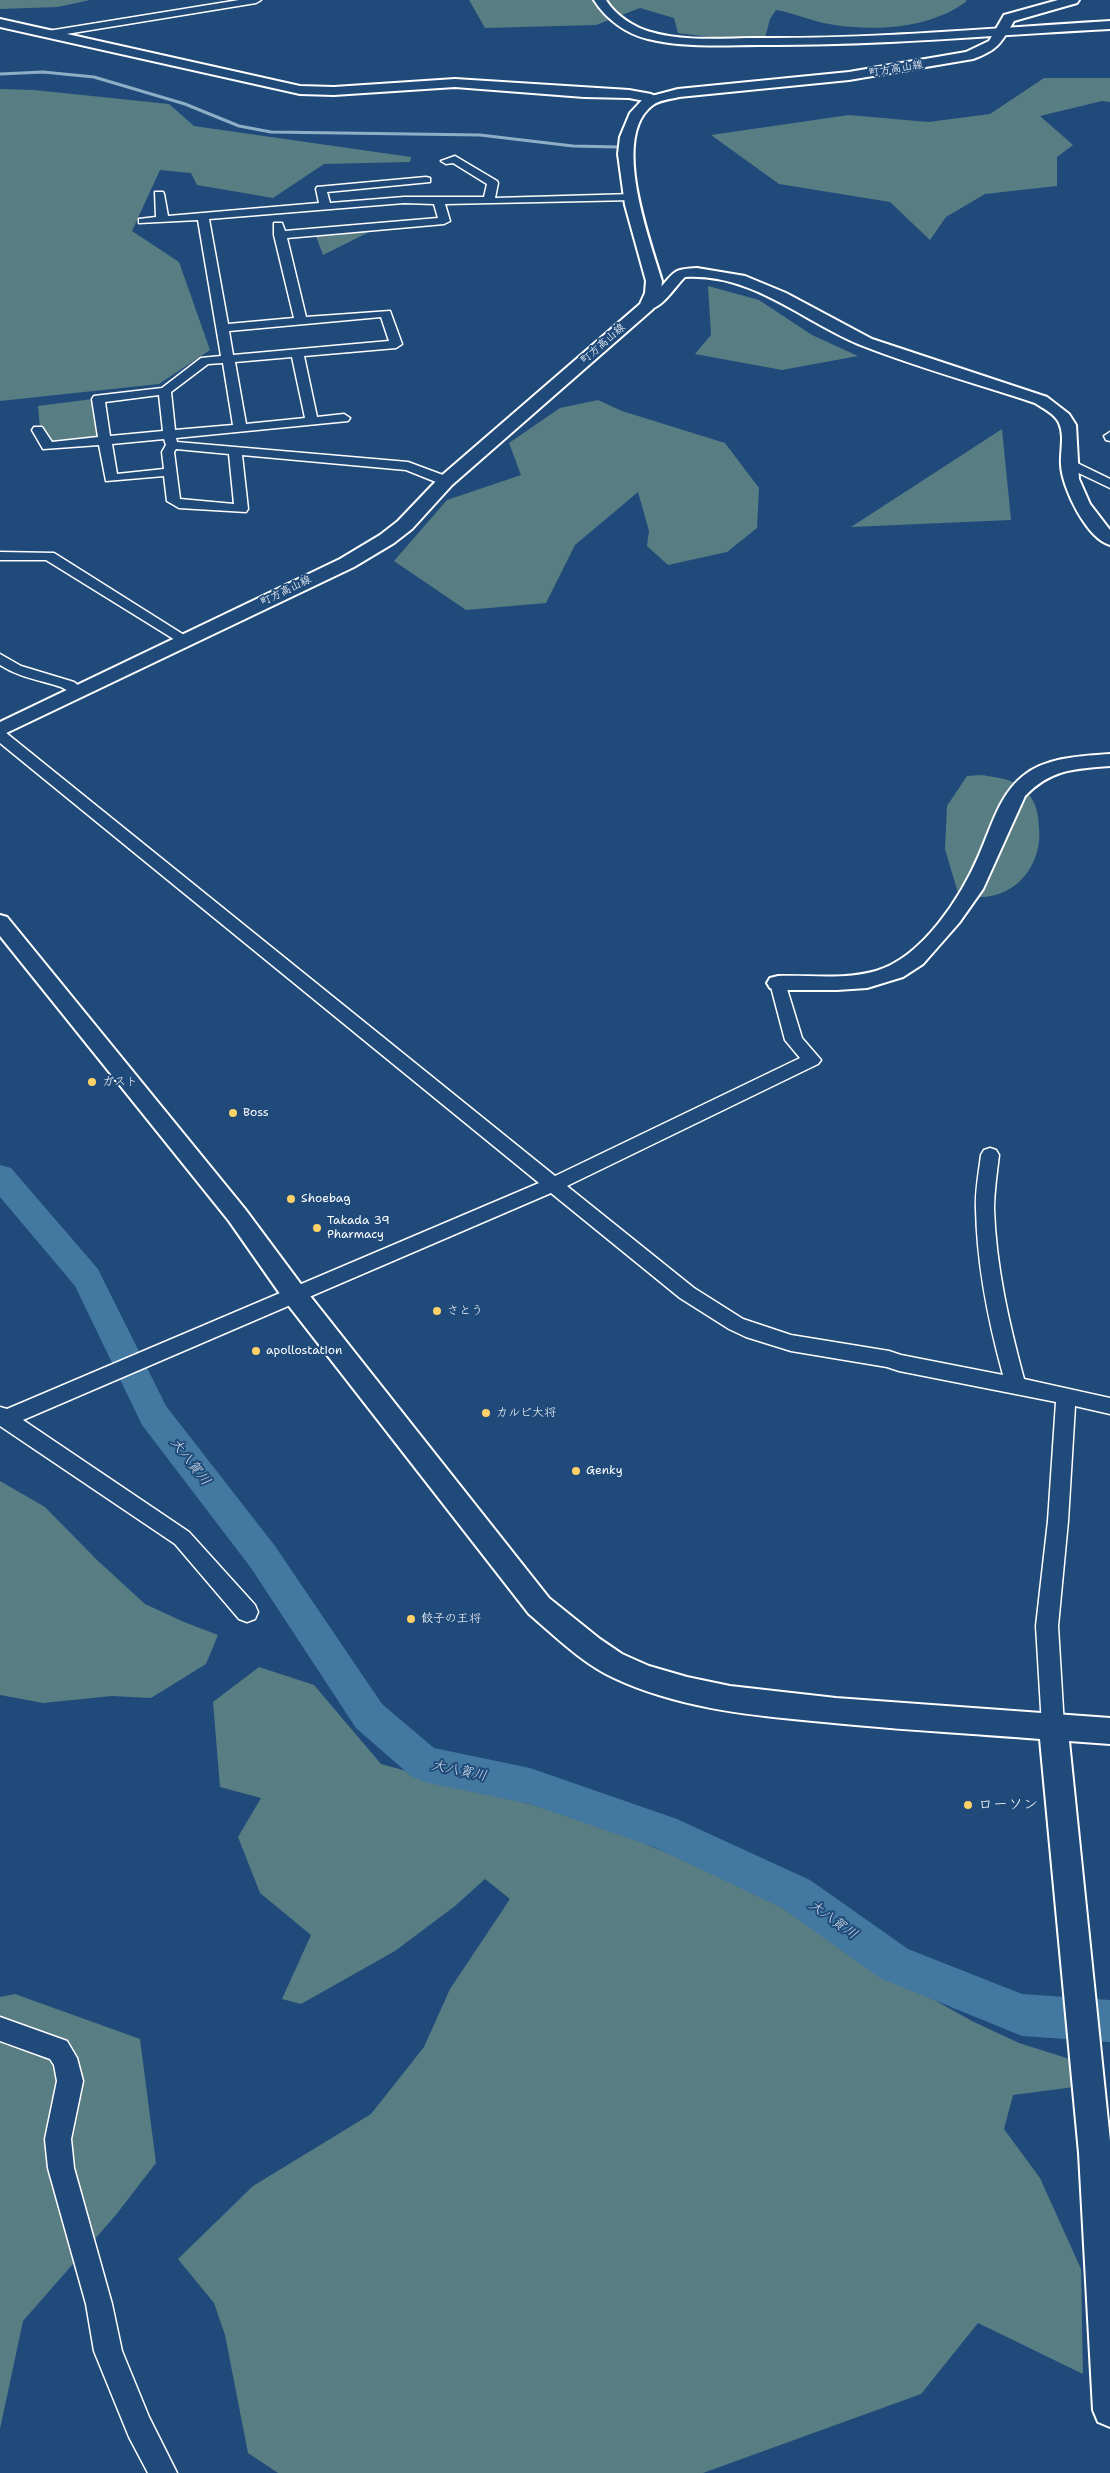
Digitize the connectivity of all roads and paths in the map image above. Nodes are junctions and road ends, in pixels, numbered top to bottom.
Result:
1 (256, 0) edge
2 (600, 0) edge
3 (1072, 0) edge
4 (0, 23) edge
5 (1110, 25) edge
6 (1002, 30) junction
7 (48, 34) junction
8 (655, 99) junction
9 (446, 161) dead end
10 (426, 180) dead end
11 (159, 194) dead end
12 (633, 196) junction
13 (438, 199) junction
14 (489, 200) junction
15 (324, 206) junction
16 (275, 210) junction
17 (203, 216) junction
18 (165, 219) junction
19 (143, 221) dead end
20 (280, 235) junction
21 (646, 306) junction
22 (301, 321) junction
23 (222, 328) junction
24 (297, 354) junction
25 (230, 360) junction
26 (165, 391) junction
27 (344, 418) dead end
28 (312, 421) junction
29 (240, 428) junction
30 (38, 430) dead end
31 (171, 440) junction
32 (105, 441) junction
33 (235, 450) junction
34 (1069, 463) junction
35 (170, 472) junction
36 (446, 481) junction
37 (1110, 484) edge
38 (1110, 540) edge
39 (0, 556) edge
40 (185, 640) junction
41 (0, 658) edge
42 (79, 692) junction
43 (0, 730) edge
44 (0, 734) edge
45 (1110, 760) edge
46 (0, 922) edge
47 (778, 983) joint
48 (990, 1154) dead end
49 (554, 1184) junction
50 (294, 1294) junction
51 (1016, 1385) junction
52 (1066, 1398) junction
53 (1110, 1406) edge
54 (3, 1417) edge
55 (247, 1612) dead end
56 (1053, 1726) junction
57 (1110, 1731) edge
58 (0, 2029) edge
59 (1103, 2154) edge
60 (1110, 2410) edge
61 (162, 2473) edge

1 - 7 street
2 - 6 street
3 - 6 main road, 町方高山線
4 - 7 street
5 - 6 street
6 - 8 main road, 町方高山線
7 - 8 street
8 - 12 main road, 町方高山線
9 - 14 street
10 - 15 street
11 - 18 street
12 - 14 street
12 - 21 main road, 町方高山線
13 - 14 street
13 - 15 street
13 - 20 street
15 - 16 street
16 - 17 street
16 - 20 street
17 - 18 street
17 - 23 street
18 - 19 street
20 - 22 street
21 - 34 street
21 - 36 main road, 町方高山線
22 - 23 street
22 - 24 street
23 - 25 street
24 - 25 street
24 - 28 street
25 - 26 street
25 - 29 street
26 - 31 street
26 - 32 street
27 - 28 street
28 - 29 street
29 - 31 street
30 - 32 street
31 - 32 street
31 - 33 street
31 - 35 street
32 - 35 street
33 - 35 street
33 - 36 street
34 - 37 street
34 - 38 street
36 - 40 main road, 町方高山線
39 - 40 street
40 - 42 main road, 町方高山線
41 - 42 street
42 - 43 main road, 町方高山線
44 - 49 street
45 - 47 street
46 - 50 street
47 - 49 street
48 - 51 street
49 - 50 street
49 - 51 street
50 - 54 street
50 - 56 street
51 - 52 street
52 - 53 street
52 - 56 street
54 - 55 street
56 - 57 street
56 - 59 street
58 - 61 street
59 - 60 street

